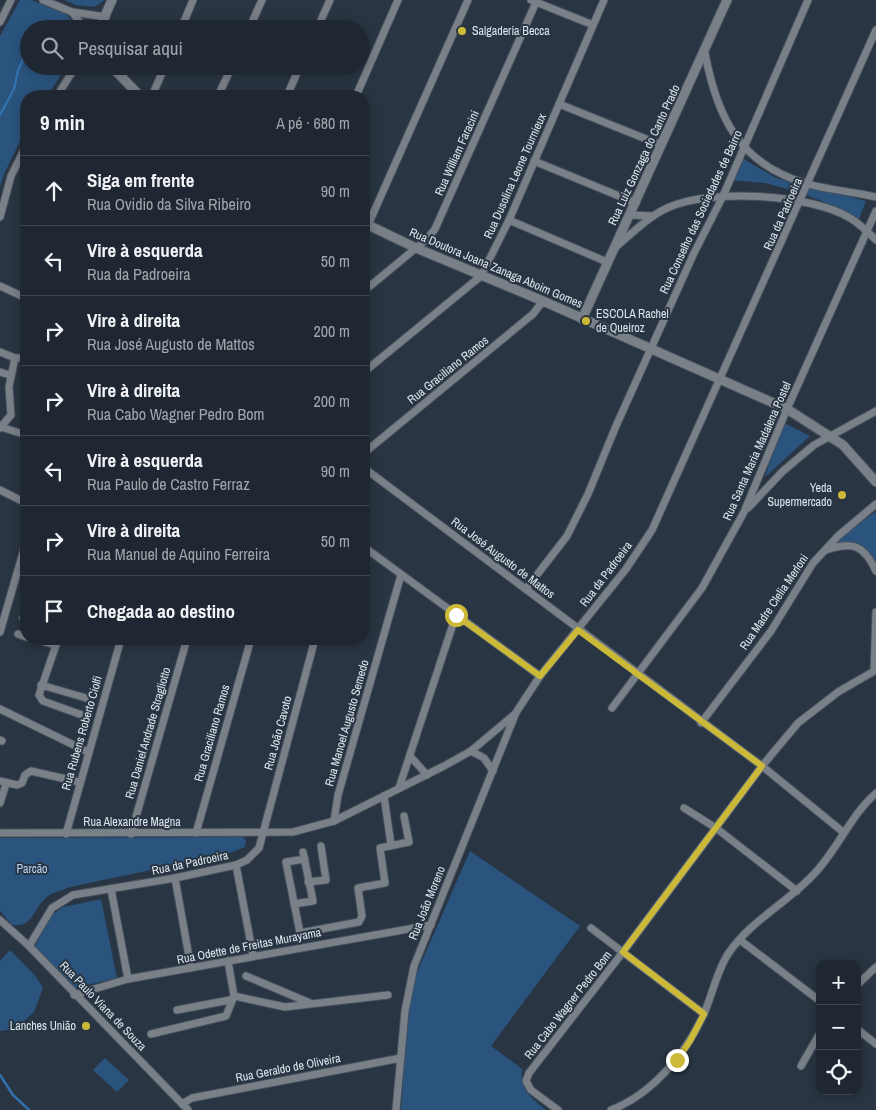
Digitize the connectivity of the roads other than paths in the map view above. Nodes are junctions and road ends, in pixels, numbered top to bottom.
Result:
1 (11, 0) edge
2 (43, 0) edge
3 (112, 0) edge
4 (193, 0) edge
5 (262, 0) edge
6 (330, 0) edge
7 (398, 0) edge
8 (468, 0) edge
9 (604, 0) edge
10 (727, 0) edge
11 (808, 0) edge
12 (535, 1) edge
13 (69, 11) junction
14 (106, 17) junction
15 (77, 20) edge
16 (104, 20) edge
17 (185, 20) edge
18 (253, 20) edge
19 (321, 20) edge
20 (0, 22) edge
21 (593, 24) junction
22 (876, 30) edge
23 (705, 53) junction
24 (370, 64) edge
25 (70, 75) edge
26 (120, 75) edge
27 (161, 75) edge
28 (228, 75) edge
29 (296, 75) edge
30 (365, 75) edge
31 (61, 90) edge
32 (134, 90) edge
33 (155, 90) edge
34 (221, 90) edge
35 (290, 90) edge
36 (359, 90) edge
37 (559, 104) junction
38 (661, 145) junction
39 (743, 147) junction
40 (20, 159) edge
41 (534, 161) junction
42 (808, 184) junction
43 (723, 196) junction
44 (876, 197) edge
45 (636, 203) junction
46 (800, 203) junction
47 (876, 211) edge
48 (370, 215) edge
49 (631, 215) junction
50 (653, 216) junction
51 (0, 217) edge
52 (509, 220) junction
53 (370, 226) edge
54 (868, 231) junction
55 (876, 240) edge
56 (416, 248) junction
57 (614, 248) junction
58 (607, 262) junction
59 (481, 276) junction
60 (0, 286) edge
61 (370, 286) edge
62 (20, 295) edge
63 (544, 301) junction
64 (582, 319) junction
65 (651, 350) junction
66 (0, 352) edge
67 (15, 358) junction
68 (20, 358) edge
69 (370, 367) edge
70 (0, 372) edge
71 (10, 375) junction
72 (721, 380) junction
73 (787, 408) junction
74 (876, 411) edge
75 (1, 428) edge
76 (20, 433) edge
77 (833, 437) junction
78 (370, 448) edge
79 (370, 472) edge
80 (876, 482) edge
81 (0, 490) edge
82 (20, 500) edge
83 (876, 504) edge
84 (744, 512) junction
85 (824, 550) junction
86 (370, 552) edge
87 (20, 563) edge
88 (876, 571) edge
89 (401, 575) junction
90 (526, 589) junction
91 (876, 612) edge
92 (456, 615) junction
93 (578, 630) junction
94 (0, 632) edge
95 (56, 645) edge
96 (119, 645) edge
97 (185, 645) edge
98 (249, 645) edge
99 (313, 645) edge
100 (875, 671) edge
101 (638, 675) junction
102 (540, 676) junction
103 (41, 685) junction
104 (86, 698) dead end
105 (612, 708) dead end
106 (0, 709) edge
107 (515, 714) junction
108 (82, 715) dead end
109 (701, 722) junction
110 (471, 751) junction
111 (88, 752) junction
112 (410, 756) junction
113 (762, 766) junction
114 (493, 771) junction
115 (427, 775) junction
116 (79, 782) junction
117 (3, 783) edge
118 (399, 788) junction
119 (876, 793) edge
120 (384, 796) junction
121 (0, 803) edge
122 (684, 808) dead end
123 (404, 816) dead end
124 (334, 821) junction
125 (716, 828) junction
126 (843, 832) junction
127 (0, 833) edge
128 (263, 833) junction
129 (66, 834) junction
130 (131, 834) junction
131 (196, 834) junction
132 (321, 846) dead end
133 (391, 846) junction
134 (236, 865) junction
135 (175, 878) junction
136 (308, 882) junction
137 (111, 889) junction
138 (797, 891) junction
139 (294, 904) junction
140 (0, 920) edge
141 (431, 925) junction
142 (591, 928) dead end
143 (740, 940) junction
144 (29, 946) junction
145 (623, 952) junction
146 (253, 955) junction
147 (228, 961) junction
148 (876, 967) edge
149 (190, 968) junction
150 (246, 976) dead end
151 (128, 979) junction
152 (861, 981) edge
153 (74, 995) junction
154 (388, 995) dead end
155 (816, 997) edge
156 (232, 998) junction
157 (313, 1004) junction
158 (177, 1010) dead end
159 (704, 1014) junction
160 (861, 1032) edge
161 (151, 1034) dead end
162 (816, 1040) edge
163 (876, 1044) edge
164 (401, 1058) junction
165 (801, 1066) dead end
166 (185, 1107) edge
167 (396, 1110) edge
168 (558, 1110) edge
169 (612, 1110) edge

1 - 20 street
2 - 13 street
3 - 14 street
4 - 17 street
5 - 18 street
6 - 19 street
7 - 24 street
8 - 48 street
9 - 21 street, Rua Dusolina Leone Tournieux
10 - 23 street, Rua Luiz Gonzaga do Canto Prado
11 - 39 street, Rua Conselho das Sociedades de Bairro
12 - 21 street
12 - 56 street, Rua William Faracini
13 - 14 street
13 - 15 street
14 - 16 street
21 - 37 street, Rua Dusolina Leone Tournieux
22 - 42 street, Rua da Padroeira
23 - 38 street, Rua Luiz Gonzaga do Canto Prado
23 - 39 street
25 - 31 street
26 - 32 street
27 - 33 street
28 - 34 street
29 - 35 street
30 - 36 street
37 - 38 street
37 - 41 street, Rua Dusolina Leone Tournieux
38 - 45 street, Rua Luiz Gonzaga do Canto Prado
39 - 42 street
39 - 43 street, Rua Conselho das Sociedades de Bairro
40 - 51 street
41 - 45 street
41 - 52 street, Rua Dusolina Leone Tournieux
42 - 44 street
42 - 46 street, Rua da Padroeira
43 - 46 street
43 - 50 street
43 - 65 street, Rua Conselho das Sociedades de Bairro
45 - 49 street, Rua Luiz Gonzaga do Canto Prado
46 - 54 street
46 - 72 street, Rua da Padroeira
47 - 54 street, Rua Santa Maria Madalena Postel
49 - 50 street
49 - 57 street, Rua Luiz Gonzaga do Canto Prado
50 - 57 street
52 - 58 street
52 - 59 street, Rua Dusolina Leone Tournieux
53 - 56 street, Rua Doutora Joana Zanaga Aboim Gomes
54 - 55 street
54 - 73 street, Rua Santa Maria Madalena Postel
56 - 59 street, Rua Doutora Joana Zanaga Aboim Gomes
56 - 61 street, Rua William Faracini
57 - 58 street, Rua Luiz Gonzaga do Canto Prado
58 - 64 street, Rua Luiz Gonzaga do Canto Prado
59 - 63 street, Rua Doutora Joana Zanaga Aboim Gomes
59 - 69 street, Rua Dusolina Leone Tournieux
60 - 62 street
63 - 64 street, Rua Doutora Joana Zanaga Aboim Gomes
63 - 78 street, Rua Graciliano Ramos
64 - 65 street, Rua Doutora Joana Zanaga Aboim Gomes
65 - 72 street, Rua Doutora Joana Zanaga Aboim Gomes
65 - 90 street, Rua Conselho das Sociedades de Bairro
66 - 67 street
67 - 68 street
67 - 71 street
70 - 71 street
71 - 75 street
72 - 73 street, Rua Doutora Joana Zanaga Aboim Gomes
72 - 93 street, Rua da Padroeira
73 - 77 street, Rua Doutora Joana Zanaga Aboim Gomes
73 - 84 street, Rua Santa Maria Madalena Postel
74 - 77 street
75 - 76 street
77 - 80 street, Rua Doutora Joana Zanaga Aboim Gomes
77 - 84 street
79 - 90 street, Rua José Augusto de Mattos
81 - 82 street
83 - 85 street, Rua Madre Clelia Merloni
84 - 101 street, Rua Santa Maria Madalena Postel
85 - 88 street
85 - 109 street, Rua Madre Clelia Merloni
86 - 89 street
87 - 94 street
89 - 92 street
89 - 124 street, Rua Manoel Augusto Semedo
90 - 93 street, Rua José Augusto de Mattos
91 - 100 street
92 - 102 street
92 - 112 street
93 - 101 street, Rua José Augusto de Mattos
93 - 102 street, Rua da Padroeira
95 - 103 street
96 - 111 street, Rua Rubens Roberto Ciolfi
97 - 130 street, Rua Daniel Andrade Stragliotto
98 - 131 street, Rua Graciliano Ramos
99 - 128 street, Rua João Cavoto
100 - 113 street, Rua Cabo Wagner Pedro Bom
101 - 105 street, Rua Santa Maria Madalena Postel
101 - 109 street, Rua José Augusto de Mattos
102 - 107 street, Rua da Padroeira
103 - 104 street
103 - 108 street
106 - 111 street
107 - 110 street, Rua da Padroeira
107 - 114 street, Rua João Moreno
109 - 113 street, Rua José Augusto de Mattos
110 - 114 street
110 - 115 street, Rua da Padroeira
111 - 116 street, Rua Rubens Roberto Ciolfi
112 - 115 street
112 - 118 street
113 - 125 street, Rua Cabo Wagner Pedro Bom
113 - 126 street, Rua José Augusto de Mattos
114 - 141 street, Rua João Moreno
115 - 118 street, Rua da Padroeira
116 - 117 street
116 - 129 street, Rua Rubens Roberto Ciolfi
117 - 121 street
118 - 120 street, Rua da Padroeira
119 - 126 street
120 - 124 street, Rua da Padroeira
120 - 133 street
122 - 125 street
123 - 133 street
124 - 128 street, Rua da Padroeira
125 - 138 street
125 - 145 street, Rua Cabo Wagner Pedro Bom
126 - 138 street
127 - 129 street, Rua Alexandre Magna
128 - 131 street, Rua Alexandre Magna
128 - 134 street, Rua da Padroeira
129 - 130 street, Rua Alexandre Magna
130 - 131 street, Rua Alexandre Magna
132 - 136 street
133 - 139 street
134 - 135 street, Rua da Padroeira
134 - 146 street
135 - 137 street, Rua da Padroeira
135 - 149 street
136 - 139 street
136 - 139 street
137 - 144 street, Rua da Padroeira
137 - 151 street
138 - 143 street
140 - 144 street, Rua Paulo Viana de Souza
141 - 146 street, Rua Odette de Freitas Murayama
141 - 164 street, Rua João Moreno
142 - 145 street
143 - 155 street
143 - 159 street
144 - 153 street, Rua Paulo Viana de Souza
145 - 159 street
145 - 168 street, Rua Cabo Wagner Pedro Bom
146 - 147 street, Rua Odette de Freitas Murayama
147 - 149 street, Rua Odette de Freitas Murayama
147 - 156 street
148 - 152 street
149 - 151 street, Rua Odette de Freitas Murayama
150 - 157 street
151 - 153 street, Rua Odette de Freitas Murayama
153 - 166 street, Rua Paulo Viana de Souza
154 - 157 street
156 - 157 street
156 - 158 street
156 - 161 street
159 - 169 street
160 - 163 street
162 - 165 street
164 - 166 street, Rua Geraldo de Oliveira
164 - 167 street, Rua João Moreno

